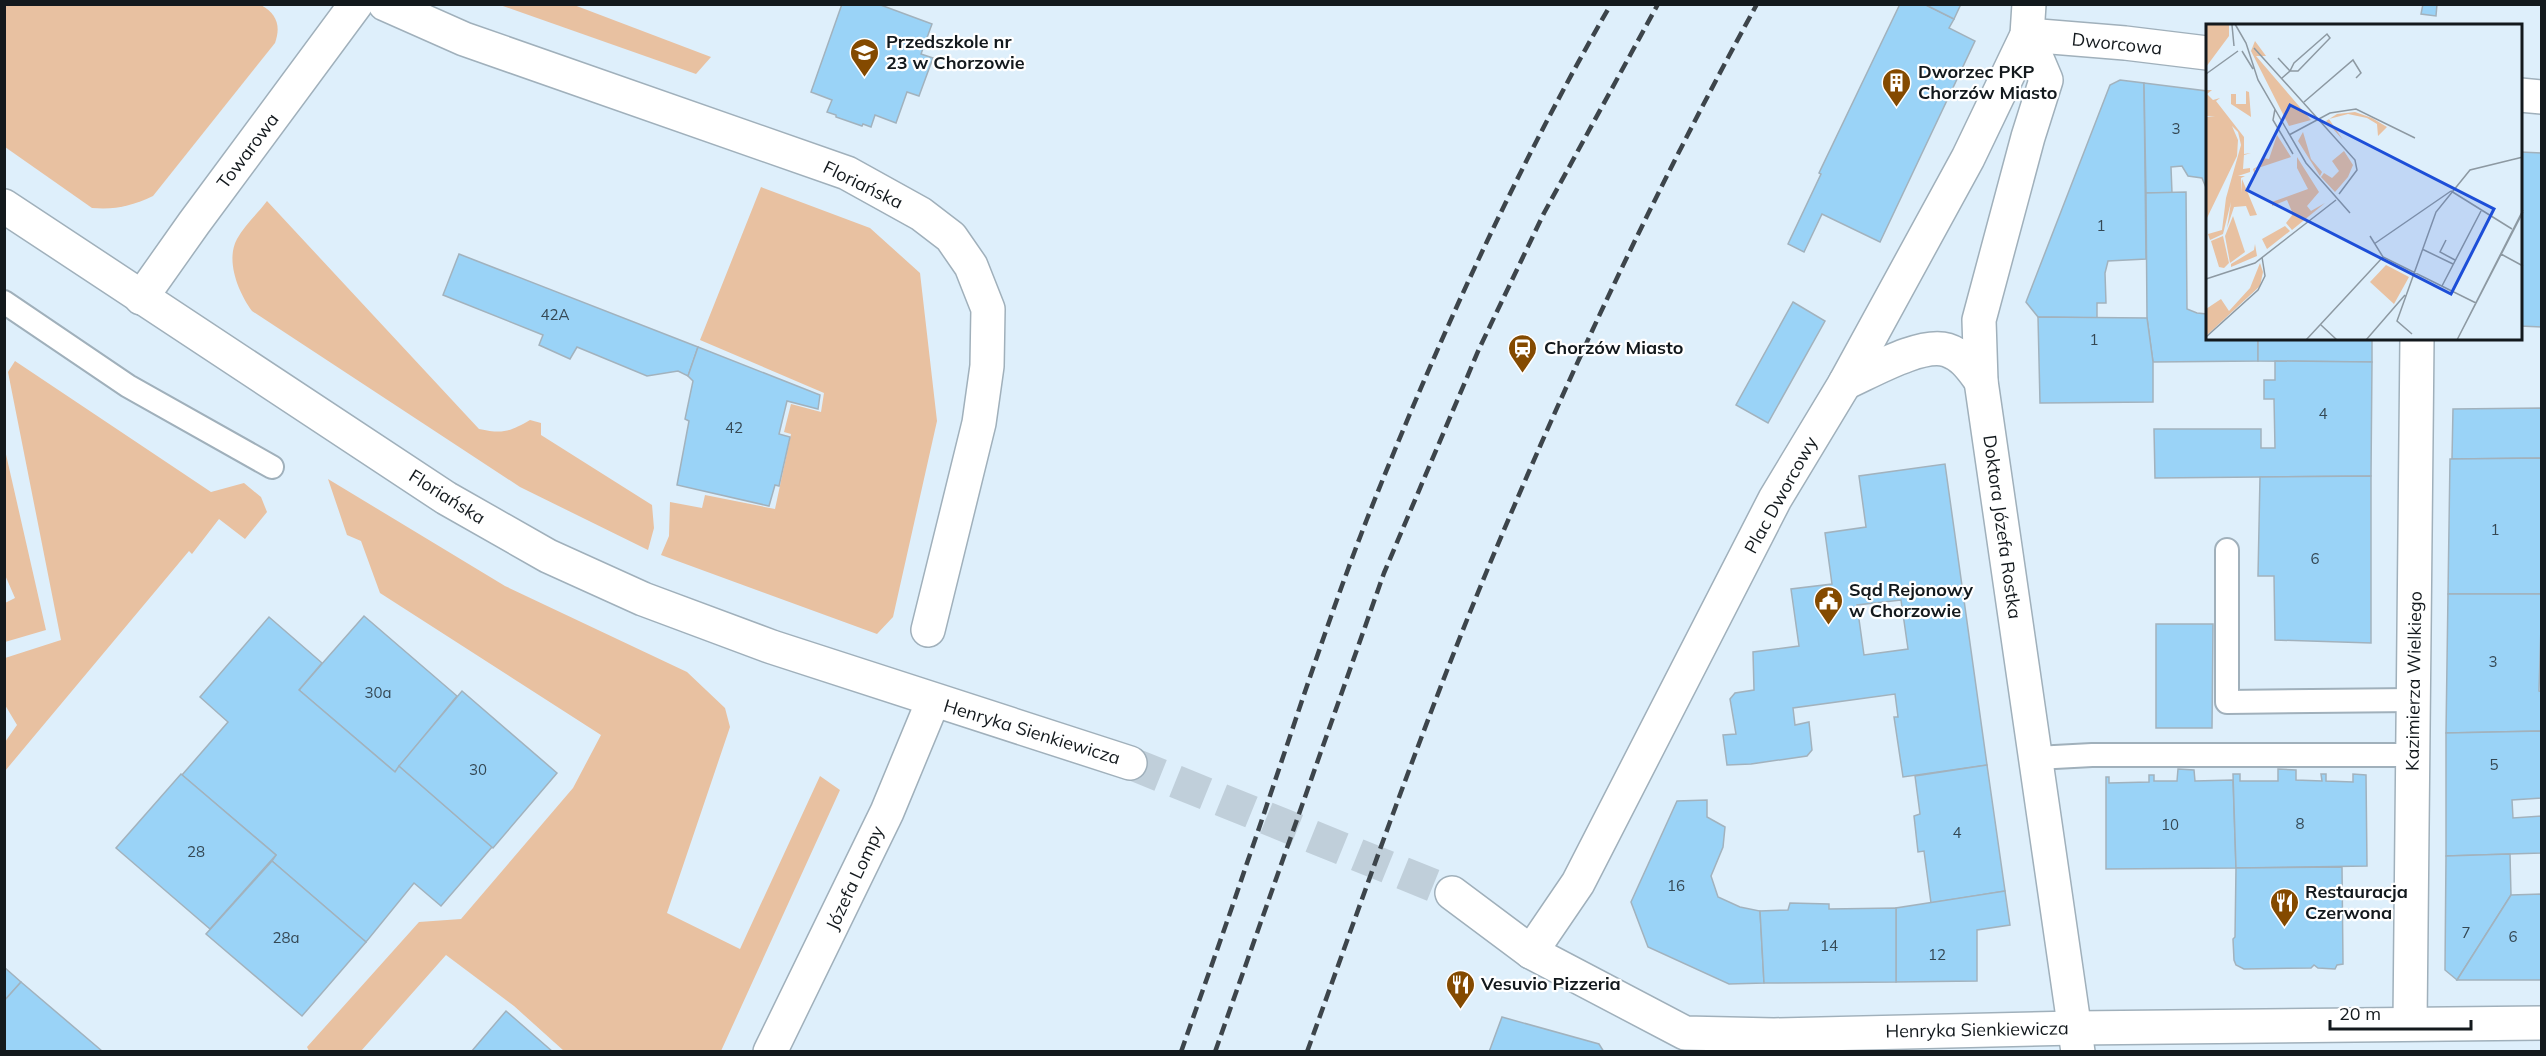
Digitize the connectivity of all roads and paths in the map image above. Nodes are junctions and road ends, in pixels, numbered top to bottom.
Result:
1 (356, 4) edge
2 (385, 4) edge
3 (2028, 20) edge
4 (2206, 53) edge
5 (2522, 94) edge
6 (2541, 97) edge
7 (4, 206) edge
8 (141, 298) junction
9 (4, 302) edge
10 (2417, 340) edge
11 (1981, 381) junction
12 (1845, 383) junction
13 (272, 467) dead end
14 (2227, 550) dead end
15 (928, 630) dead end
16 (2413, 700) junction
17 (933, 701) junction
18 (2413, 755) junction
19 (2036, 758) junction
20 (1130, 763) tunnel mouth
21 (1452, 893) tunnel mouth
22 (1531, 952) junction
23 (2410, 1023) junction
24 (2541, 1023) edge
25 (2077, 1040) edge
26 (1684, 1042) edge
27 (770, 1052) edge

1 - 8 street, Towarowa
2 - 15 street, Floriańska
3 - 4 street, Dworcowa
3 - 11 street, Doktora Józefa Rostka
3 - 12 street, Plac Dworcowy
5 - 6 street
7 - 8 street, Floriańska
8 - 17 street, Floriańska
9 - 13 lane
10 - 16 street, Kazimierza Wielkiego
11 - 12 street
11 - 19 street, Doktora Józefa Rostka
12 - 22 street, Plac Dworcowy
14 - 16 lane
16 - 18 street, Kazimierza Wielkiego
17 - 20 street, Henryka Sienkiewicza
17 - 27 street, Józefa Lompy
18 - 19 lane
18 - 23 street, Kazimierza Wielkiego
19 - 25 street, Doktora Józefa Rostka
21 - 22 street, Henryka Sienkiewicza
22 - 26 street, Henryka Sienkiewicza
23 - 24 street, Henryka Sienkiewicza
23 - 25 street, Henryka Sienkiewicza
25 - 26 street, Henryka Sienkiewicza

